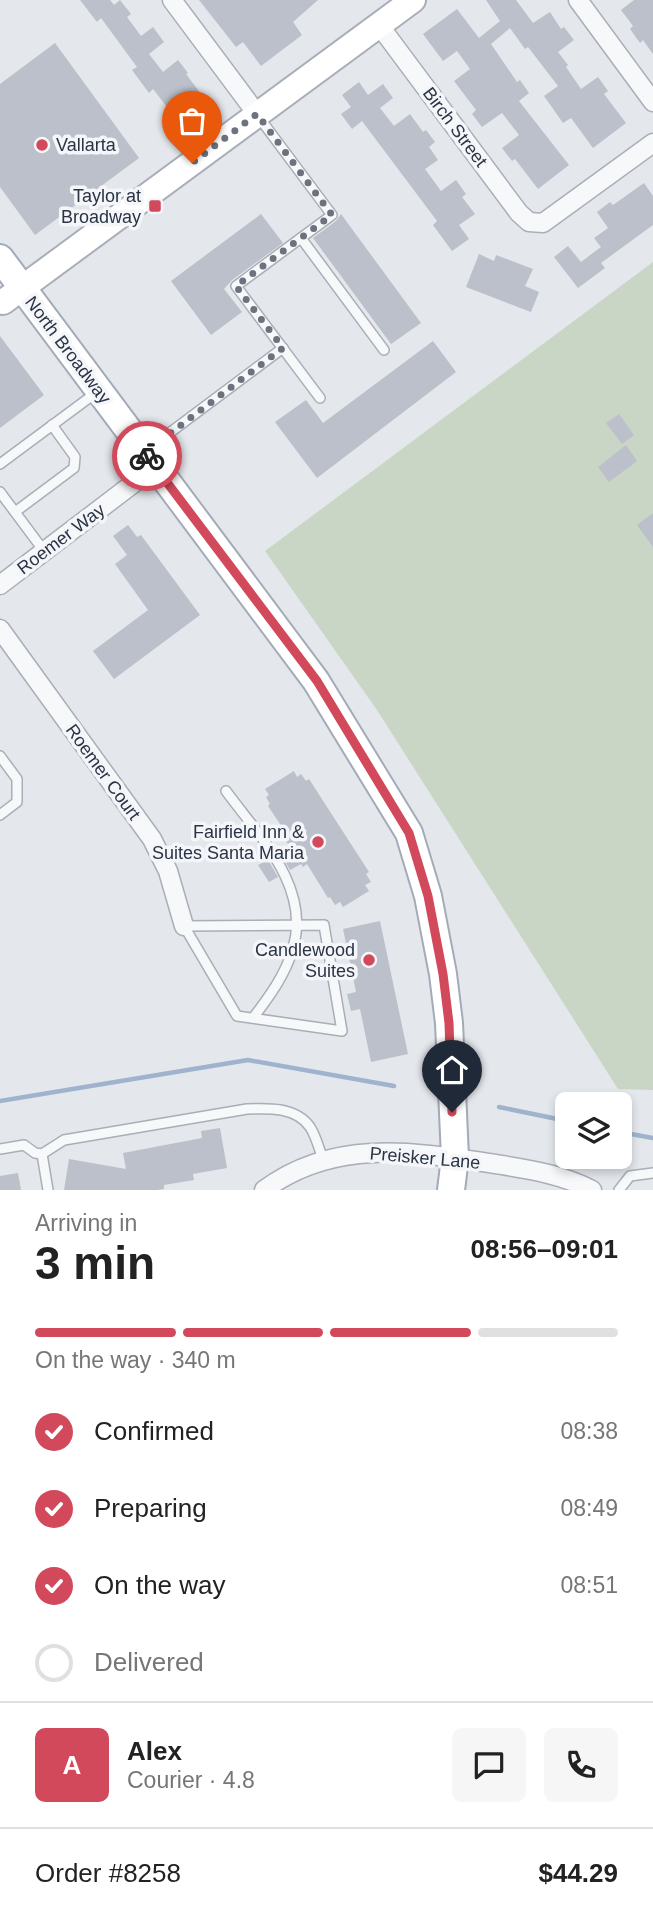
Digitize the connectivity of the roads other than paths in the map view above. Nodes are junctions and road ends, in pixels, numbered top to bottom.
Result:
1 (172, 0) edge
2 (413, 0) edge
3 (578, 0) edge
4 (379, 25) junction
5 (653, 102) edge
6 (257, 114) junction
7 (653, 144) edge
8 (301, 238) junction
9 (0, 258) edge
10 (13, 295) junction
11 (283, 348) junction
12 (384, 349) dead end
13 (98, 391) junction
14 (320, 398) dead end
15 (52, 425) junction
16 (150, 460) junction
17 (0, 464) edge
18 (0, 492) edge
19 (15, 512) junction
20 (44, 551) junction
21 (0, 585) edge
22 (0, 629) edge
23 (0, 756) edge
24 (226, 791) dead end
25 (0, 815) edge
26 (297, 925) junction
27 (184, 926) junction
28 (253, 1018) junction
29 (0, 1149) edge
30 (42, 1154) junction
31 (455, 1158) junction
32 (323, 1159) junction
33 (653, 1173) edge
34 (48, 1190) edge
35 (264, 1190) edge
36 (451, 1190) edge
37 (592, 1190) edge
38 (618, 1190) edge

1 - 6 street
2 - 4 street
3 - 5 street
4 - 6 street
4 - 7 street, Birch Street
6 - 8 lane
6 - 10 street
8 - 11 lane
8 - 12 lane
9 - 10 main road, North Broadway
10 - 13 main road, North Broadway
11 - 14 lane
11 - 16 lane
13 - 15 lane
13 - 16 main road, North Broadway
15 - 17 lane
15 - 19 lane
16 - 20 street, Roemer Way
16 - 31 main road, North Broadway
18 - 19 lane
19 - 20 lane
20 - 21 street, Roemer Way
22 - 27 street, Roemer Court
23 - 25 lane
24 - 26 lane
26 - 27 lane
26 - 28 lane
26 - 28 lane
27 - 28 lane
29 - 30 lane
30 - 32 lane
30 - 34 lane
31 - 32 street, Preisker Lane
31 - 36 main road, North Broadway
31 - 37 street, Preisker Lane
32 - 35 street, Preisker Lane
33 - 38 lane

